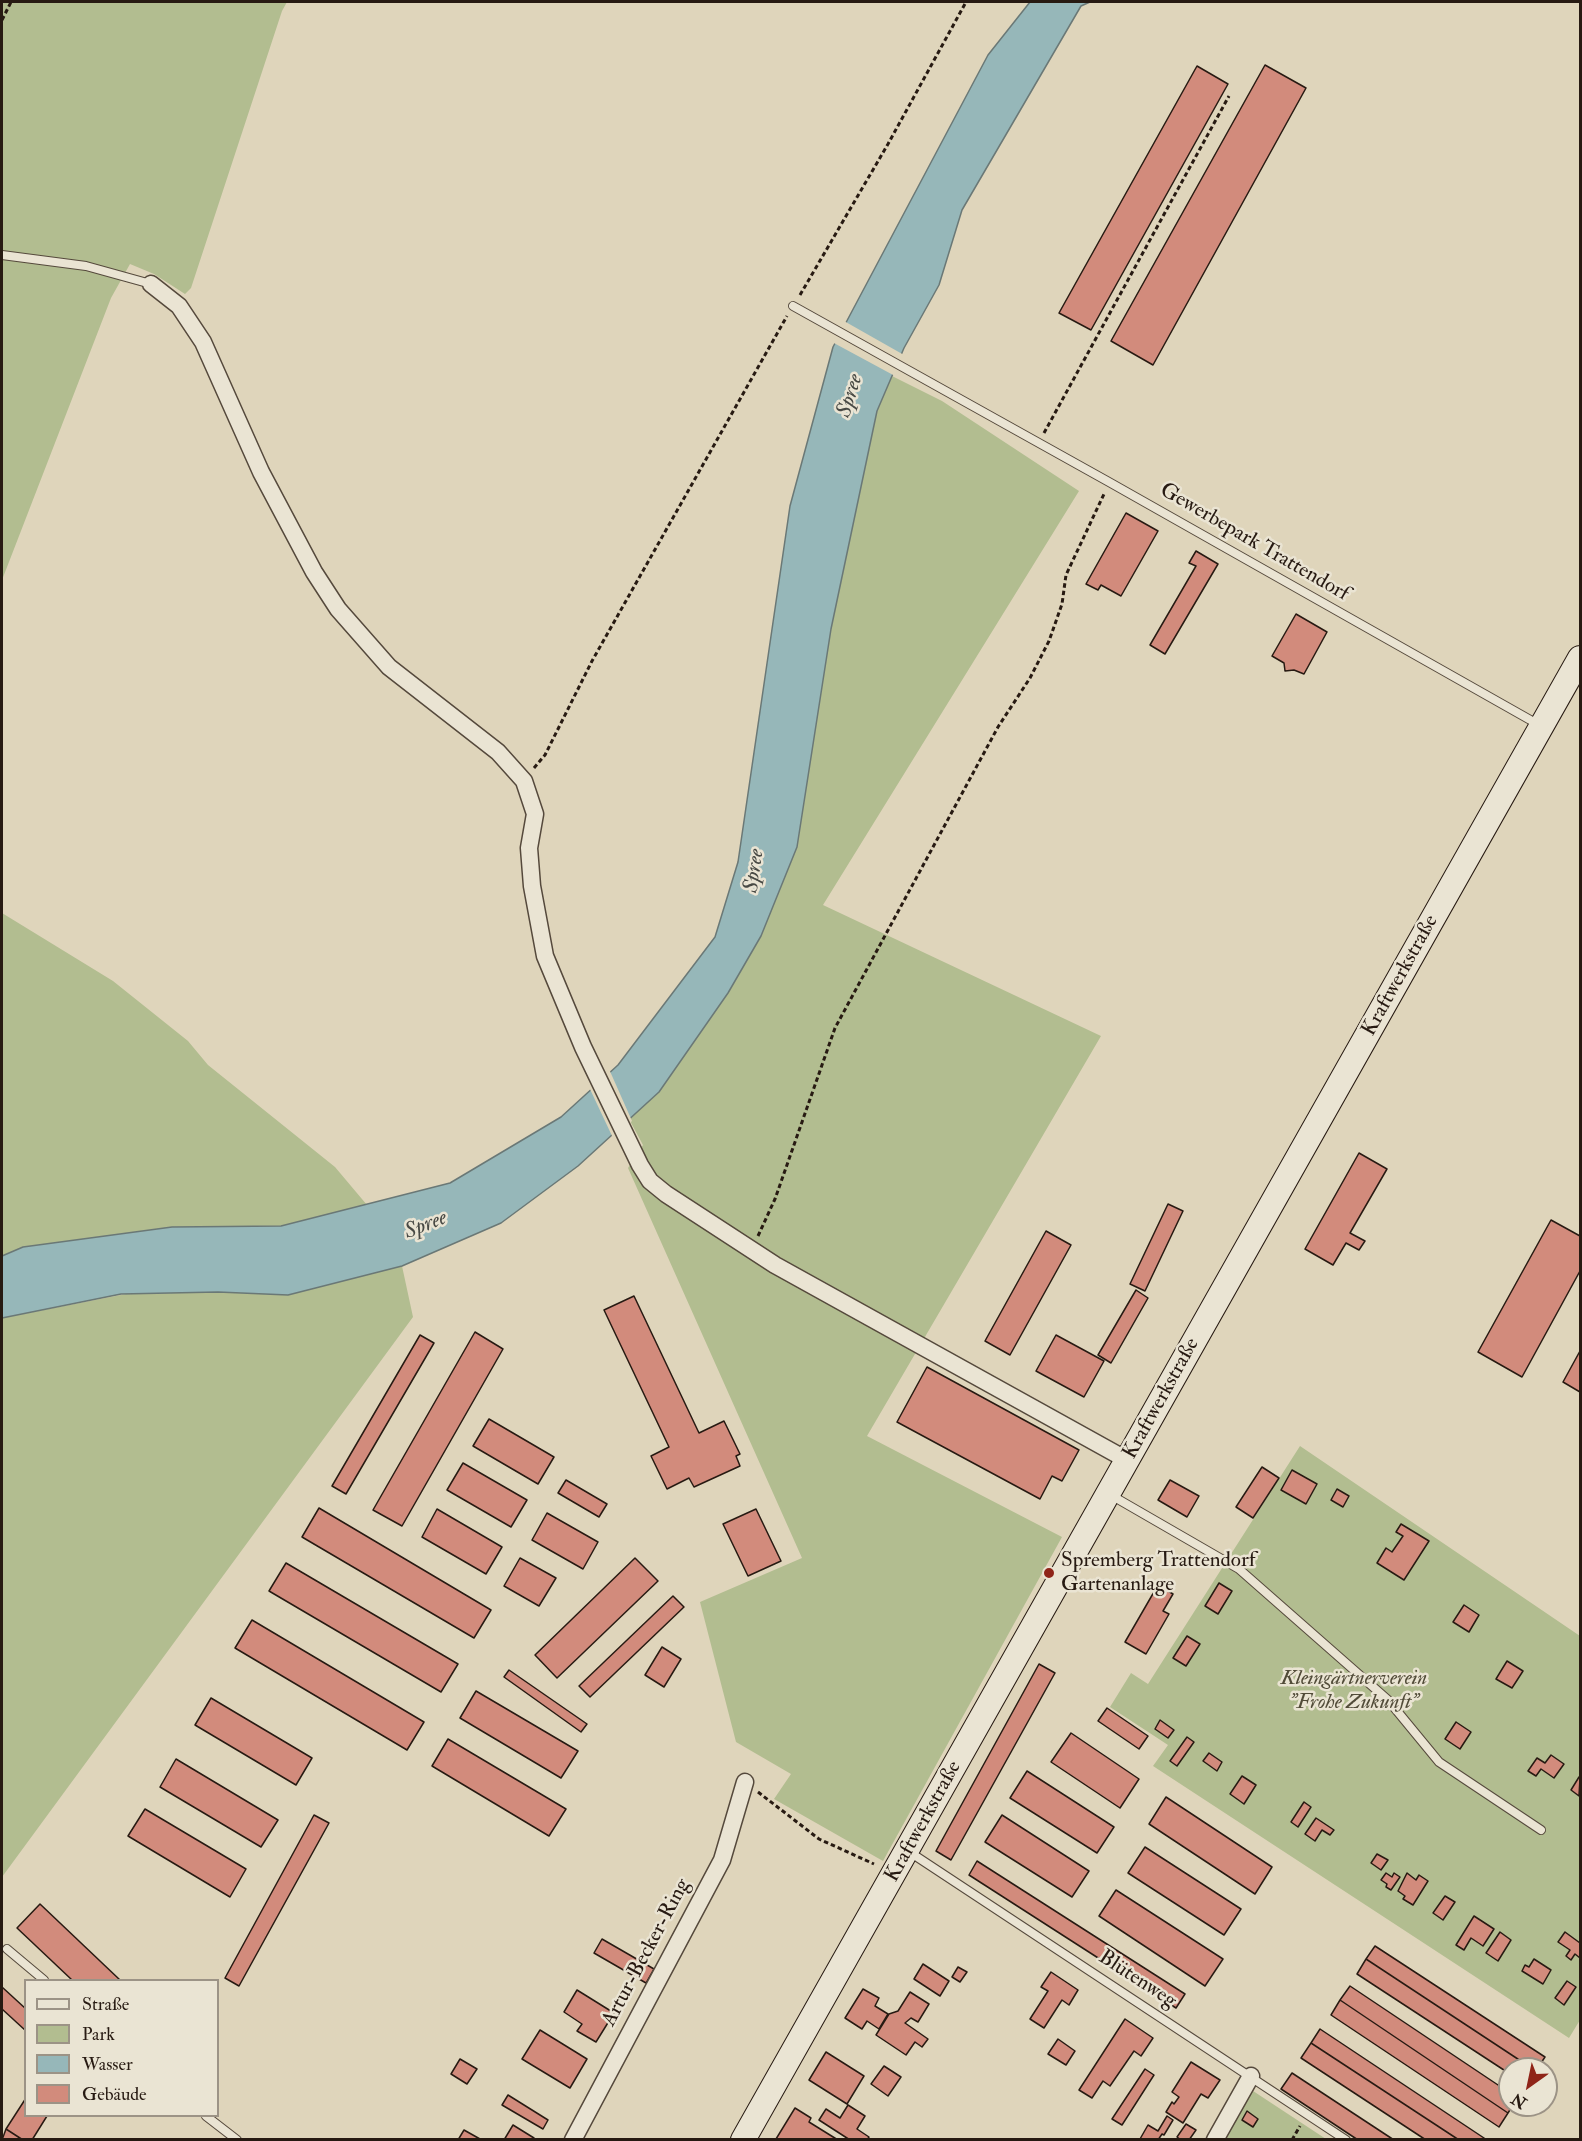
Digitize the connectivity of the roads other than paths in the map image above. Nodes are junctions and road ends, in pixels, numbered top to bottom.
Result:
1 (2, 255) edge
2 (151, 284) joint
3 (793, 306) road end
4 (1581, 658) edge
5 (1542, 727) junction
6 (1127, 1460) junction
7 (1109, 1494) junction
8 (746, 1782) road end
9 (1541, 1830) dead end
10 (908, 1850) junction
11 (7, 1949) dead end
12 (43, 1979) edge
13 (1251, 2076) junction
14 (209, 2117) edge
15 (237, 2139) edge
16 (573, 2139) edge
17 (743, 2139) edge
18 (1215, 2139) edge
19 (1346, 2139) edge

1 - 2 lane
2 - 6 street
3 - 5 lane, Gewerbepark Trattendorf
4 - 5 main road, Kraftwerkstraße
5 - 6 main road, Kraftwerkstraße
6 - 7 main road, Kraftwerkstraße
7 - 9 lane
7 - 10 main road, Kraftwerkstraße
8 - 16 street, Artur-Becker-Ring
10 - 13 lane, Blütenweg
10 - 17 main road, Kraftwerkstraße
11 - 12 lane
13 - 18 street
13 - 19 lane, Blütenweg
14 - 15 lane

